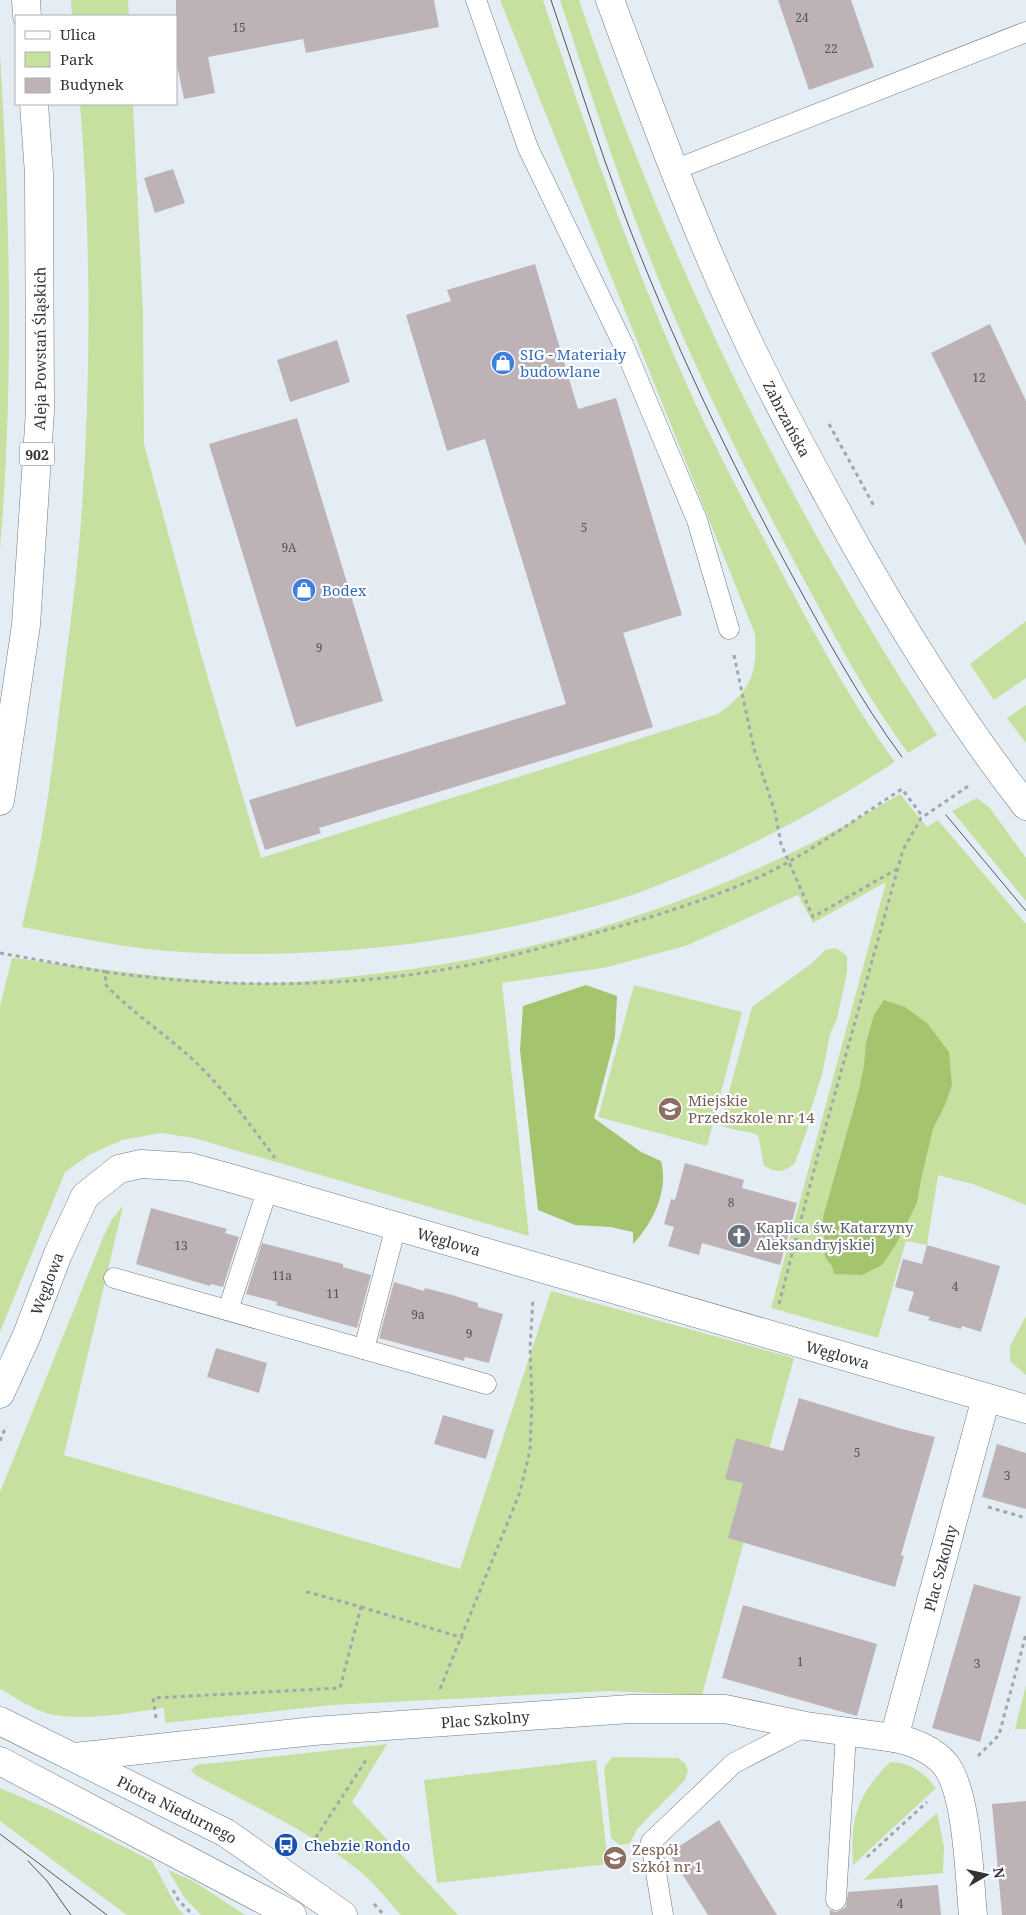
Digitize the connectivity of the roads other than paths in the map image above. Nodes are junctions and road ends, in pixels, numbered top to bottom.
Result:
1 (26, 0) edge
2 (476, 0) edge
3 (610, 0) edge
4 (27, 15) edge
5 (1026, 32) edge
6 (34, 105) edge
7 (674, 170) junction
8 (729, 629) road end
9 (0, 801) edge
10 (1026, 806) edge
11 (268, 1188) junction
12 (396, 1226) junction
13 (114, 1278) dead end
14 (228, 1310) junction
15 (364, 1349) junction
16 (486, 1384) dead end
17 (0, 1394) edge
18 (986, 1398) junction
19 (1026, 1409) edge
20 (0, 1721) edge
21 (806, 1726) junction
22 (846, 1733) junction
23 (894, 1738) junction
24 (75, 1757) junction
25 (0, 1760) edge
26 (836, 1900) dead end
27 (292, 1915) edge
28 (343, 1915) edge
29 (663, 1915) edge
30 (973, 1915) edge

1 - 4 street
2 - 8 lane
3 - 7 street, Zabrzańska
5 - 7 lane
6 - 9 street, Aleja Powstań Śląskich / 902
7 - 10 street, Zabrzańska
11 - 12 street, Węglowa
11 - 14 lane
11 - 17 street, Węglowa
12 - 15 lane
12 - 18 street, Węglowa
13 - 14 lane
14 - 15 lane
15 - 16 lane
18 - 19 street, Węglowa
18 - 23 street, Plac Szkolny
20 - 24 street, Piotra Niedurnego
21 - 22 street, Plac Szkolny
21 - 24 street, Plac Szkolny
21 - 29 lane
22 - 23 street, Plac Szkolny
22 - 26 lane
23 - 30 street, Plac Szkolny
24 - 28 street, Piotra Niedurnego
25 - 27 street

